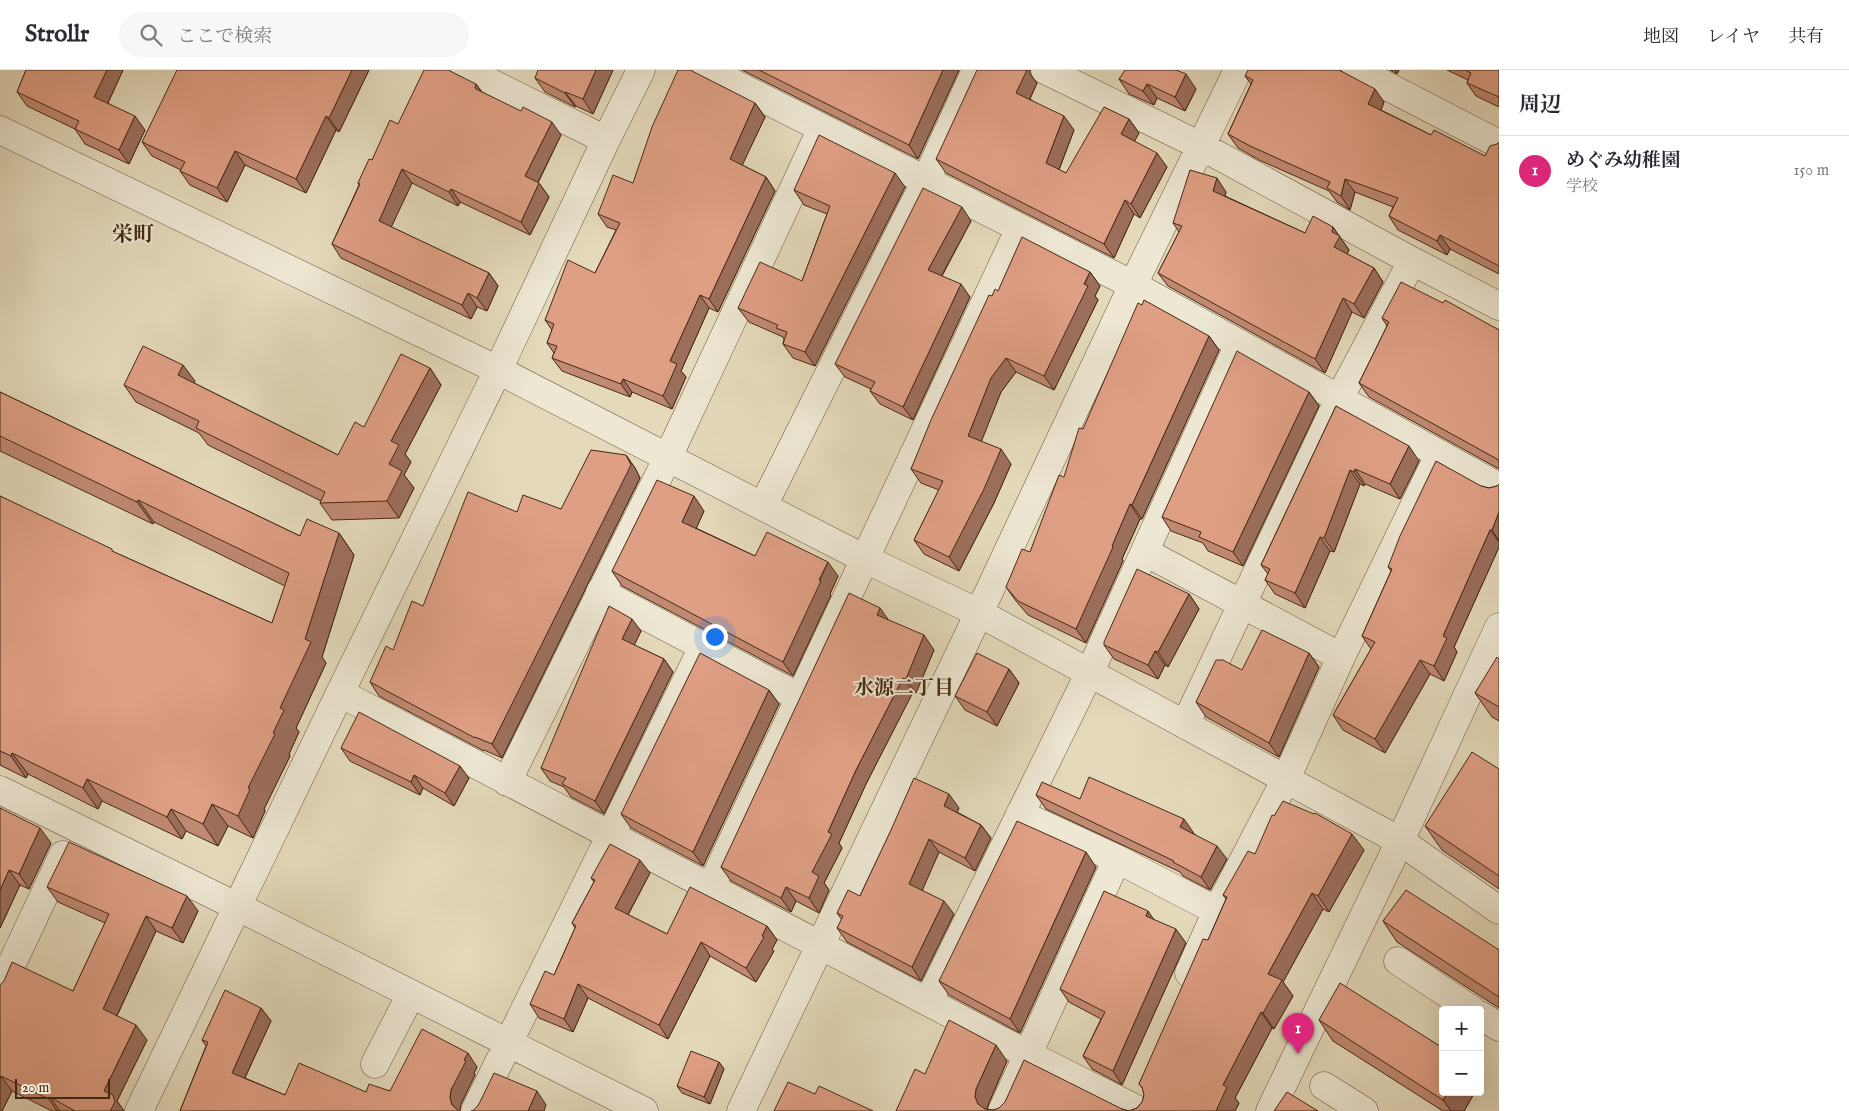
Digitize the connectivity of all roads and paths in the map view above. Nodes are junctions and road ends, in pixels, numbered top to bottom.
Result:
1 (465, 70) edge
2 (641, 70) edge
3 (708, 70) edge
4 (976, 70) edge
5 (1045, 70) edge
6 (1238, 70) edge
7 (1356, 70) edge
8 (822, 128) junction
9 (0, 130) edge
10 (606, 140) junction
11 (1499, 144) edge
12 (1201, 146) junction
13 (926, 180) junction
14 (1020, 228) junction
15 (1412, 261) junction
16 (1133, 285) junction
17 (1499, 306) edge
18 (1239, 344) junction
19 (498, 370) junction
20 (1339, 399) junction
21 (1439, 455) junction
22 (668, 457) junction
23 (1499, 487) edge
24 (762, 506) junction
25 (1145, 552) junction
26 (865, 559) junction
27 (600, 592) junction
28 (1242, 603) junction
29 (979, 613) junction
30 (1499, 628) edge
31 (703, 647) junction
32 (1341, 657) junction
33 (1090, 672) junction
34 (340, 693) junction
35 (799, 697) junction
36 (1185, 725) junction
37 (1286, 779) junction
38 (507, 782) junction
39 (0, 790) edge
40 (1020, 814) junction
41 (76, 827) junction
42 (610, 836) junction
43 (1400, 842) junction
44 (1117, 860) junction
45 (710, 889) junction
46 (238, 906) junction
47 (1499, 910) edge
48 (1217, 911) junction
49 (820, 946) junction
50 (1398, 961) dead end
51 (0, 989) edge
52 (411, 994) junction
53 (1177, 1000) edge
54 (928, 1002) junction
55 (1466, 1006) edge
56 (1484, 1018) edge
57 (1499, 1027) edge
58 (508, 1043) junction
59 (1029, 1055) junction
60 (375, 1064) dead end
61 (1142, 1079) edge
62 (1324, 1086) dead end
63 (610, 1104) edge
64 (1135, 1108) edge
65 (139, 1111) edge
66 (475, 1111) edge
67 (644, 1111) edge
68 (741, 1111) edge
69 (1002, 1111) edge
70 (1270, 1111) edge
71 (1364, 1111) edge

1 - 10 street
2 - 10 street
3 - 8 street
4 - 13 street
5 - 12 street
6 - 12 street
7 - 11 street
8 - 13 street
8 - 22 street
9 - 19 street
10 - 19 street
12 - 15 street
12 - 16 street
13 - 14 street
13 - 24 street
14 - 16 street
14 - 26 street
15 - 17 street
15 - 20 street
16 - 18 street
16 - 29 street
18 - 20 street
18 - 25 street
19 - 22 street
19 - 34 street
20 - 21 street
20 - 28 street
21 - 23 street
21 - 32 street
22 - 24 street
22 - 27 street
24 - 26 street
25 - 28 street
25 - 33 street
26 - 29 street
26 - 35 street
27 - 31 street
27 - 38 street
28 - 32 street
28 - 36 street
29 - 33 street
29 - 49 street
30 - 43 street
31 - 35 street
31 - 42 street
32 - 37 street
33 - 36 street
33 - 40 street
34 - 38 street
34 - 46 street
35 - 45 street
36 - 37 street
37 - 43 street
37 - 48 street
38 - 42 street
39 - 41 street
40 - 44 street
40 - 54 street
41 - 46 street
41 - 51 street
42 - 45 street
42 - 58 street
43 - 47 street
43 - 70 street
44 - 48 street
44 - 59 street
45 - 49 street
46 - 52 street
46 - 65 street
48 - 53 street
49 - 54 street
49 - 68 street
50 - 55 street
52 - 58 street
52 - 60 street
54 - 59 street
56 - 57 street
58 - 63 street
58 - 66 street
59 - 64 street
59 - 69 street
61 - 64 street
62 - 71 street
63 - 67 street

